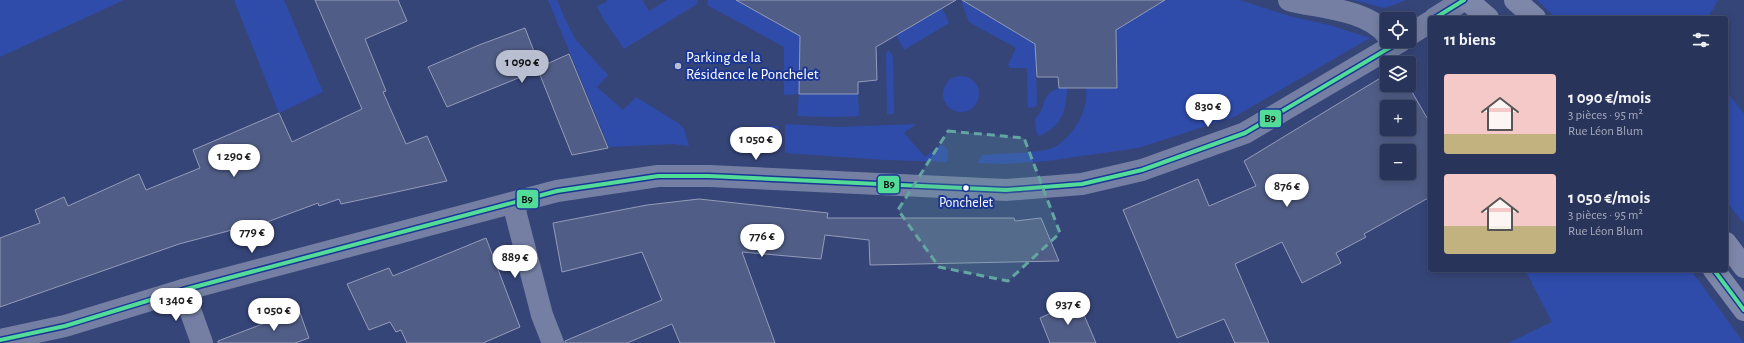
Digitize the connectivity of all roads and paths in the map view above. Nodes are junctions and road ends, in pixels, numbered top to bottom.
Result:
1 (1289, 0) edge
2 (1464, 0) edge
3 (1467, 0) edge
4 (1438, 16) edge
5 (1486, 16) edge
6 (1428, 23) edge
7 (1380, 27) edge
8 (1416, 29) edge
9 (1383, 48) edge
10 (513, 202) junction
11 (1728, 246) edge
12 (1744, 267) edge
13 (1716, 272) edge
14 (183, 290) junction
15 (1744, 310) edge
16 (0, 340) edge
17 (202, 343) edge
18 (553, 343) edge

1 - 7 street
2 - 4 street
3 - 5 main road
6 - 8 street
9 - 10 street
10 - 14 street
10 - 18 street
11 - 12 main road
13 - 15 main road
14 - 16 street
14 - 17 street

